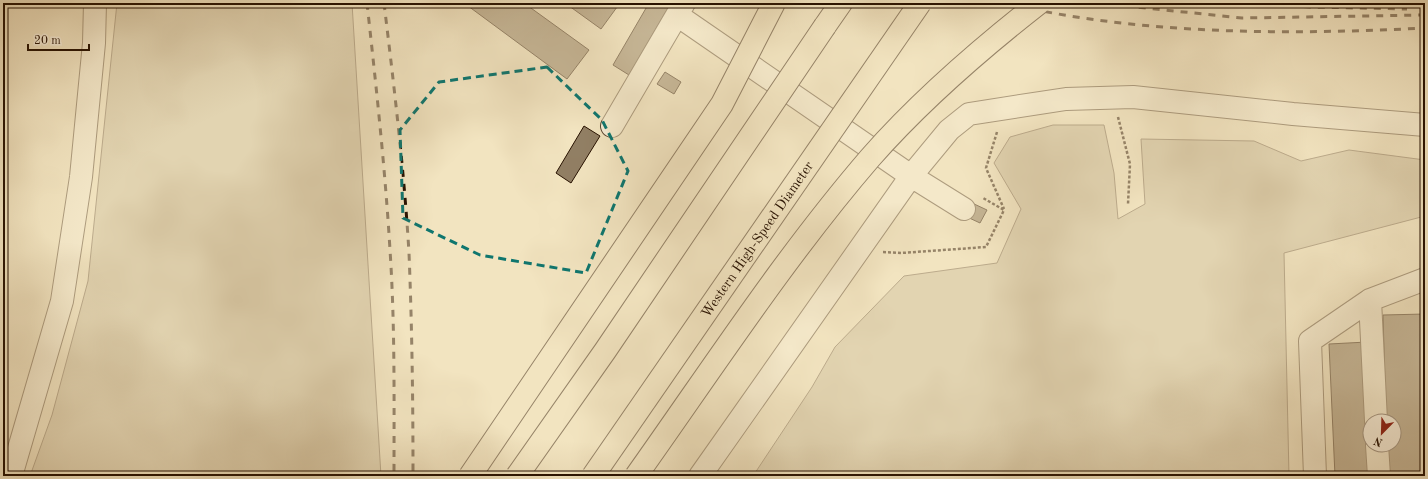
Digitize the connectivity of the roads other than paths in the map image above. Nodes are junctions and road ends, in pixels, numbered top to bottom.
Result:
1 (95, 3) edge
2 (774, 3) edge
3 (841, 3) edge
4 (920, 3) edge
5 (1038, 3) edge
6 (681, 9) edge
7 (1425, 125) edge
8 (612, 126) dead end
9 (911, 176) junction
10 (964, 209) dead end
11 (1425, 279) edge
12 (1370, 300) junction
13 (1376, 413) edge
14 (1378, 453) edge
15 (11, 476) edge
16 (470, 476) edge
17 (517, 476) edge
18 (593, 476) edge
19 (636, 476) edge
20 (700, 476) edge
21 (1315, 476) edge
22 (1379, 476) edge

1 - 15 street
2 - 16 main road, bridge
3 - 17 main road, bridge
4 - 18 main road, Western High-Speed Diameter, bridge
5 - 19 main road, bridge
6 - 8 street
6 - 9 street
7 - 9 street
9 - 10 street
9 - 20 street
11 - 12 street
12 - 13 street
12 - 21 street
14 - 22 street

